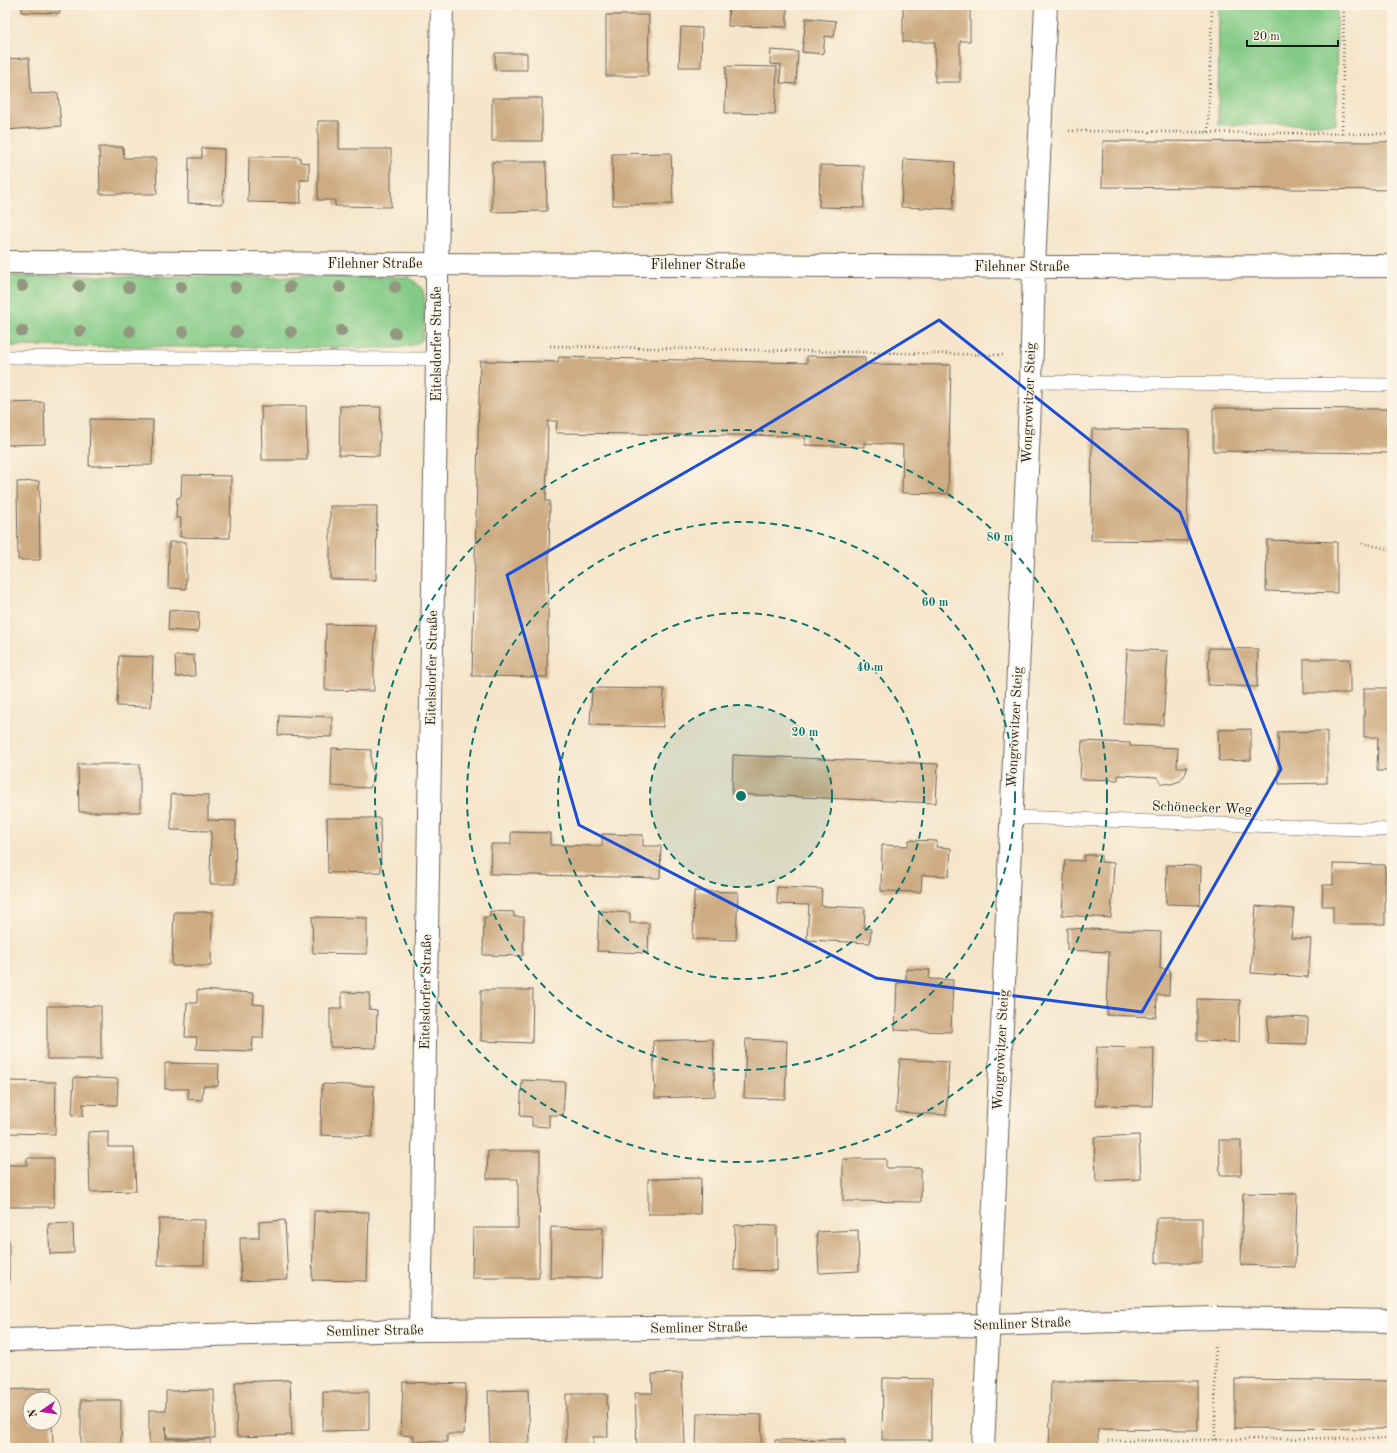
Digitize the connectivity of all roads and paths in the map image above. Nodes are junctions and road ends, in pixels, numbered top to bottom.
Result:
1 (442, 5) edge
2 (1046, 5) edge
3 (1212, 5) edge
4 (1344, 5) edge
5 (1069, 131) dead end
6 (1208, 132) junction
7 (1342, 133) junction
8 (1392, 134) edge
9 (5, 262) edge
10 (437, 264) junction
11 (1392, 266) edge
12 (1034, 267) junction
13 (550, 346) dead end
14 (1004, 356) dead end
15 (5, 357) edge
16 (437, 359) junction
17 (1031, 382) junction
18 (1392, 385) edge
19 (1362, 543) dead end
20 (1392, 550) edge
21 (1011, 817) junction
22 (1392, 830) edge
23 (1392, 1321) edge
24 (988, 1325) junction
25 (420, 1330) junction
26 (5, 1340) edge
27 (1215, 1346) dead end
28 (1336, 1438) junction
29 (1392, 1439) edge
30 (1215, 1440) junction
31 (983, 1448) edge
32 (1107, 1448) edge
33 (1336, 1448) edge

1 - 10 street, Eitelsdorfer Straße
2 - 12 street, Wongrowitzer Steig
3 - 6 path
4 - 7 path
5 - 6 path
6 - 7 path
7 - 8 path
9 - 10 street, Filehner Straße
10 - 12 street, Filehner Straße
10 - 16 street, Eitelsdorfer Straße
11 - 12 street, Filehner Straße
12 - 17 street, Wongrowitzer Steig
13 - 14 path
15 - 16 lane
16 - 25 street, Eitelsdorfer Straße
17 - 18 lane
17 - 21 street, Wongrowitzer Steig
19 - 20 path
21 - 22 lane, Schönecker Weg
21 - 24 street, Wongrowitzer Steig
23 - 24 street, Semliner Straße
24 - 25 street, Semliner Straße
24 - 31 street, Wongrowitzer Steig
25 - 26 street, Semliner Straße
27 - 30 path
28 - 29 path
28 - 30 path
28 - 33 path
30 - 32 path

